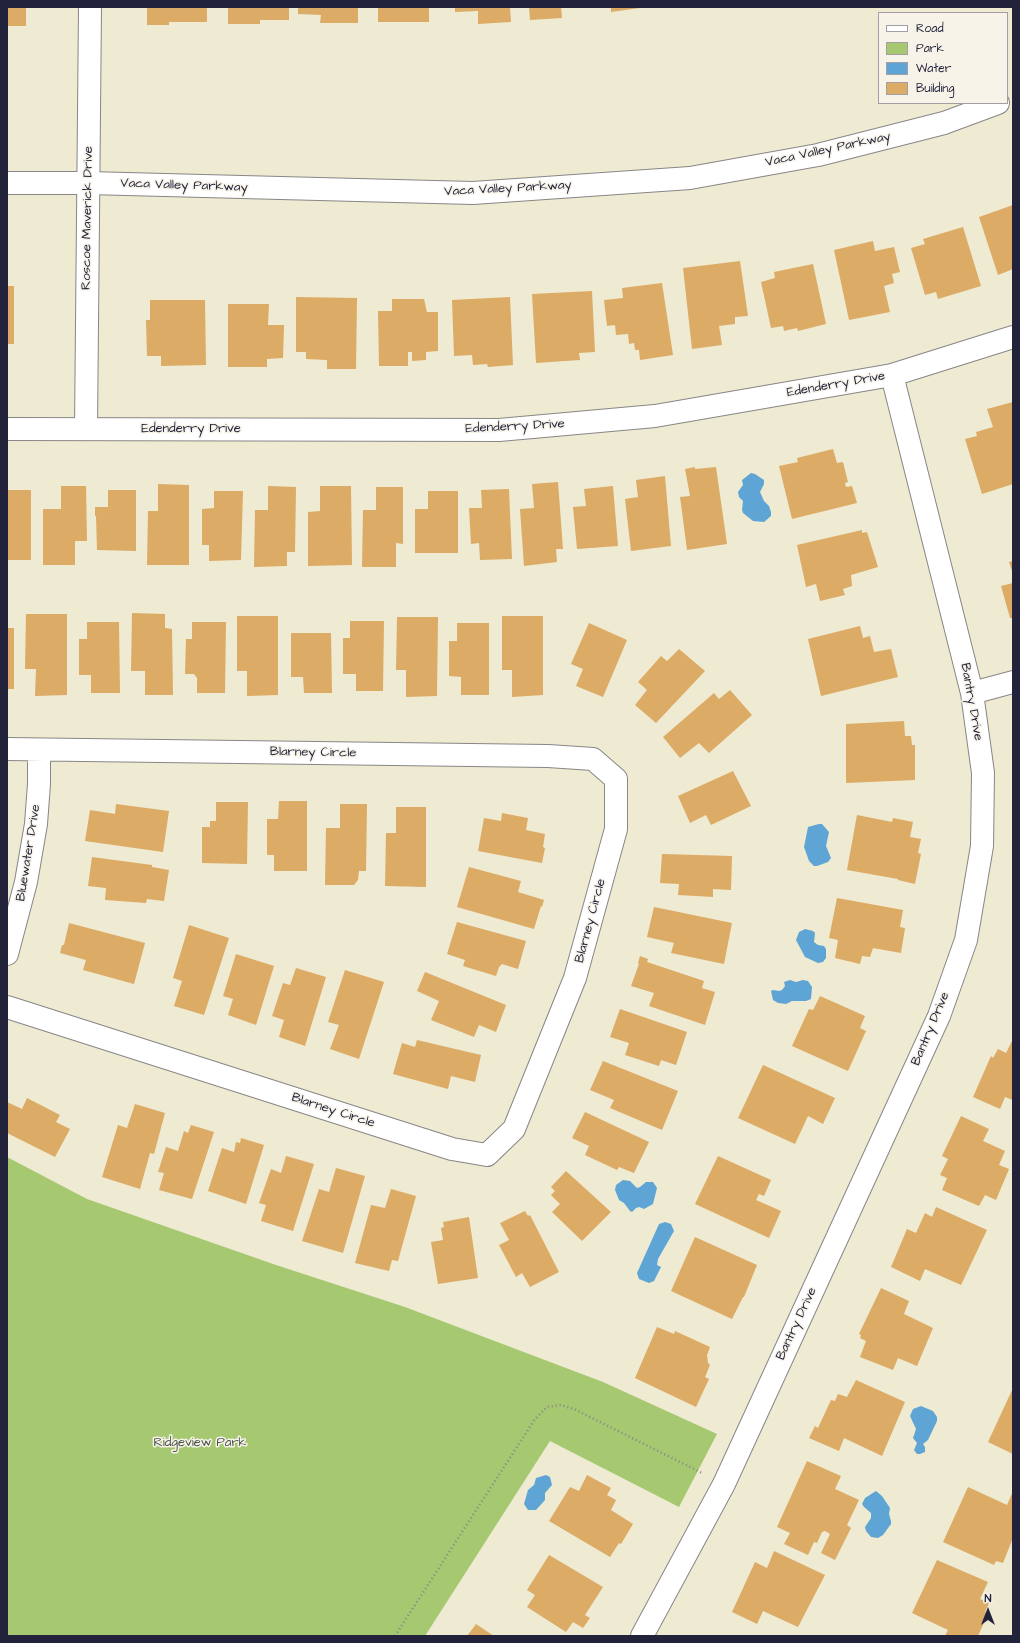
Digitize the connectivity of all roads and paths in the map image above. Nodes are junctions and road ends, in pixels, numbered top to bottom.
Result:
1 (90, 7) edge
2 (995, 104) edge
3 (7, 183) edge
4 (88, 184) junction
5 (1013, 337) edge
6 (892, 375) junction
7 (7, 429) edge
8 (86, 429) junction
9 (1013, 682) edge
10 (972, 693) junction
11 (7, 750) edge
12 (39, 750) junction
13 (7, 954) edge
14 (7, 1007) edge
15 (724, 1484) junction
16 (395, 1636) edge
17 (642, 1636) edge

1 - 4 street, Roscoe Maverick Drive
2 - 4 street, Vaca Valley Parkway
3 - 4 street, Vaca Valley Parkway
4 - 8 street, Roscoe Maverick Drive
5 - 6 street, Edenderry Drive
6 - 8 street, Edenderry Drive
6 - 10 street, Bantry Drive
7 - 8 street, Edenderry Drive
9 - 10 street
10 - 15 street, Bantry Drive
11 - 12 street, Blarney Circle
12 - 13 street, Bluewater Drive
12 - 14 street, Blarney Circle
15 - 16 path
15 - 17 street, Bantry Drive

